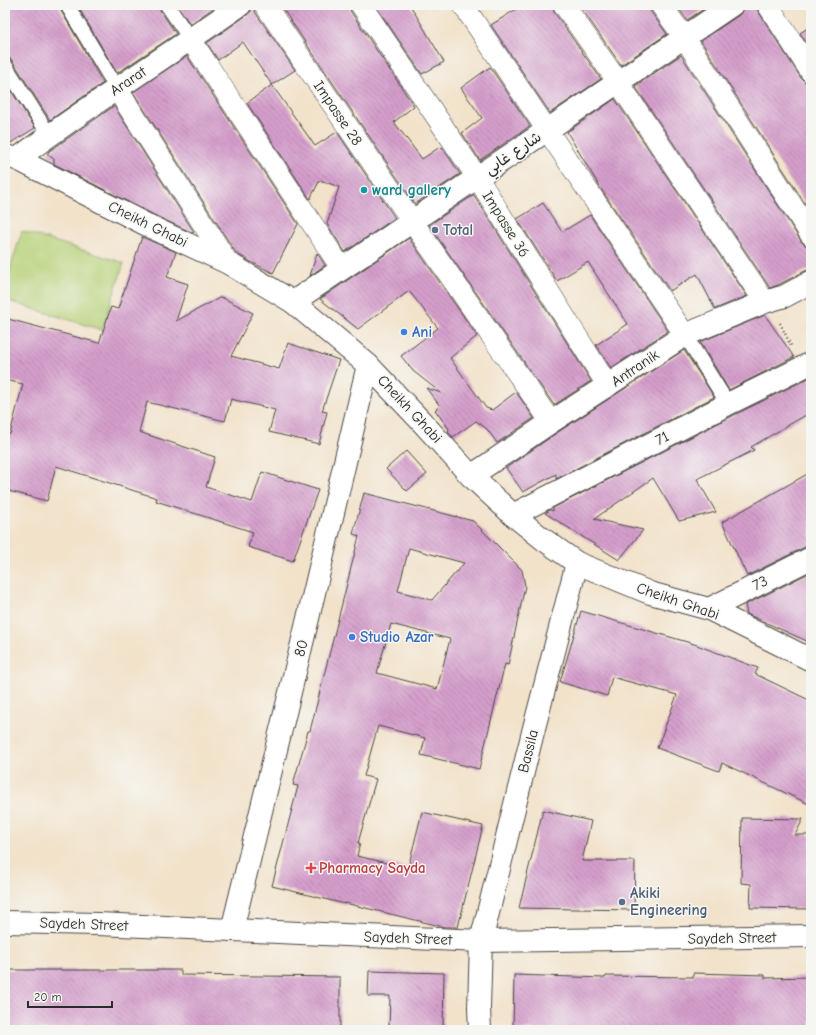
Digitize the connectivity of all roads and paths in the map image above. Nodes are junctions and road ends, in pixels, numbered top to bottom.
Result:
1 (67, 5) edge
2 (166, 5) edge
3 (240, 5) edge
4 (265, 5) edge
5 (361, 5) edge
6 (463, 5) edge
7 (564, 5) edge
8 (661, 5) edge
9 (732, 5) edge
10 (768, 5) edge
11 (684, 37) junction
12 (191, 40) junction
13 (5, 65) edge
14 (811, 72) edge
15 (618, 82) junction
16 (116, 89) junction
17 (548, 130) junction
18 (49, 135) junction
19 (11, 158) edge
20 (477, 177) junction
21 (412, 221) junction
22 (811, 235) edge
23 (228, 263) junction
24 (342, 269) junction
25 (811, 282) edge
26 (775, 299) junction
27 (293, 302) junction
28 (684, 335) junction
29 (368, 365) junction
30 (806, 365) edge
31 (608, 386) junction
32 (728, 404) junction
33 (552, 422) junction
34 (471, 476) junction
35 (513, 515) junction
36 (811, 558) edge
37 (578, 563) junction
38 (709, 609) junction
39 (811, 660) edge
40 (5, 922) edge
41 (232, 930) junction
42 (811, 936) edge
43 (481, 941) junction
44 (480, 1030) edge

1 - 16 lane
2 - 12 lane
3 - 12 street, Ararat
4 - 21 street, Impasse 28
5 - 20 street, Impasse 36
6 - 17 street
7 - 15 street
8 - 11 street
9 - 11 street, شارع غابي
10 - 14 street
11 - 15 street, شارع غابي
11 - 22 street
12 - 16 street, Ararat
12 - 24 street
13 - 18 lane
15 - 17 street, شارع غابي
15 - 26 street
16 - 18 street, Ararat
16 - 23 street
17 - 20 street, شارع غابي
17 - 28 street
18 - 19 street, Ararat
19 - 23 street, Cheikh Ghabi
20 - 21 street, شارع غابي
20 - 31 street, Impasse 36
21 - 24 street, شارع غابي
21 - 33 street, Impasse 28
23 - 27 street, Cheikh Ghabi
24 - 27 street, شارع غابي
25 - 26 street, Antranik
26 - 28 street, Antranik
26 - 30 path
27 - 29 street, Cheikh Ghabi
28 - 31 street, Antranik
28 - 32 lane
29 - 34 street, Cheikh Ghabi
29 - 41 street, 80
30 - 32 street, 71
31 - 33 street, Antranik
32 - 35 street, 71
33 - 34 street, Antranik
34 - 35 street, Cheikh Ghabi
35 - 37 street, Cheikh Ghabi
36 - 38 street, 73
37 - 38 street, Cheikh Ghabi
37 - 43 street, Bassila
38 - 39 street, Cheikh Ghabi
40 - 41 street, Saydeh Street
41 - 43 street, Saydeh Street
42 - 43 street, Saydeh Street
43 - 44 street, Bassila

